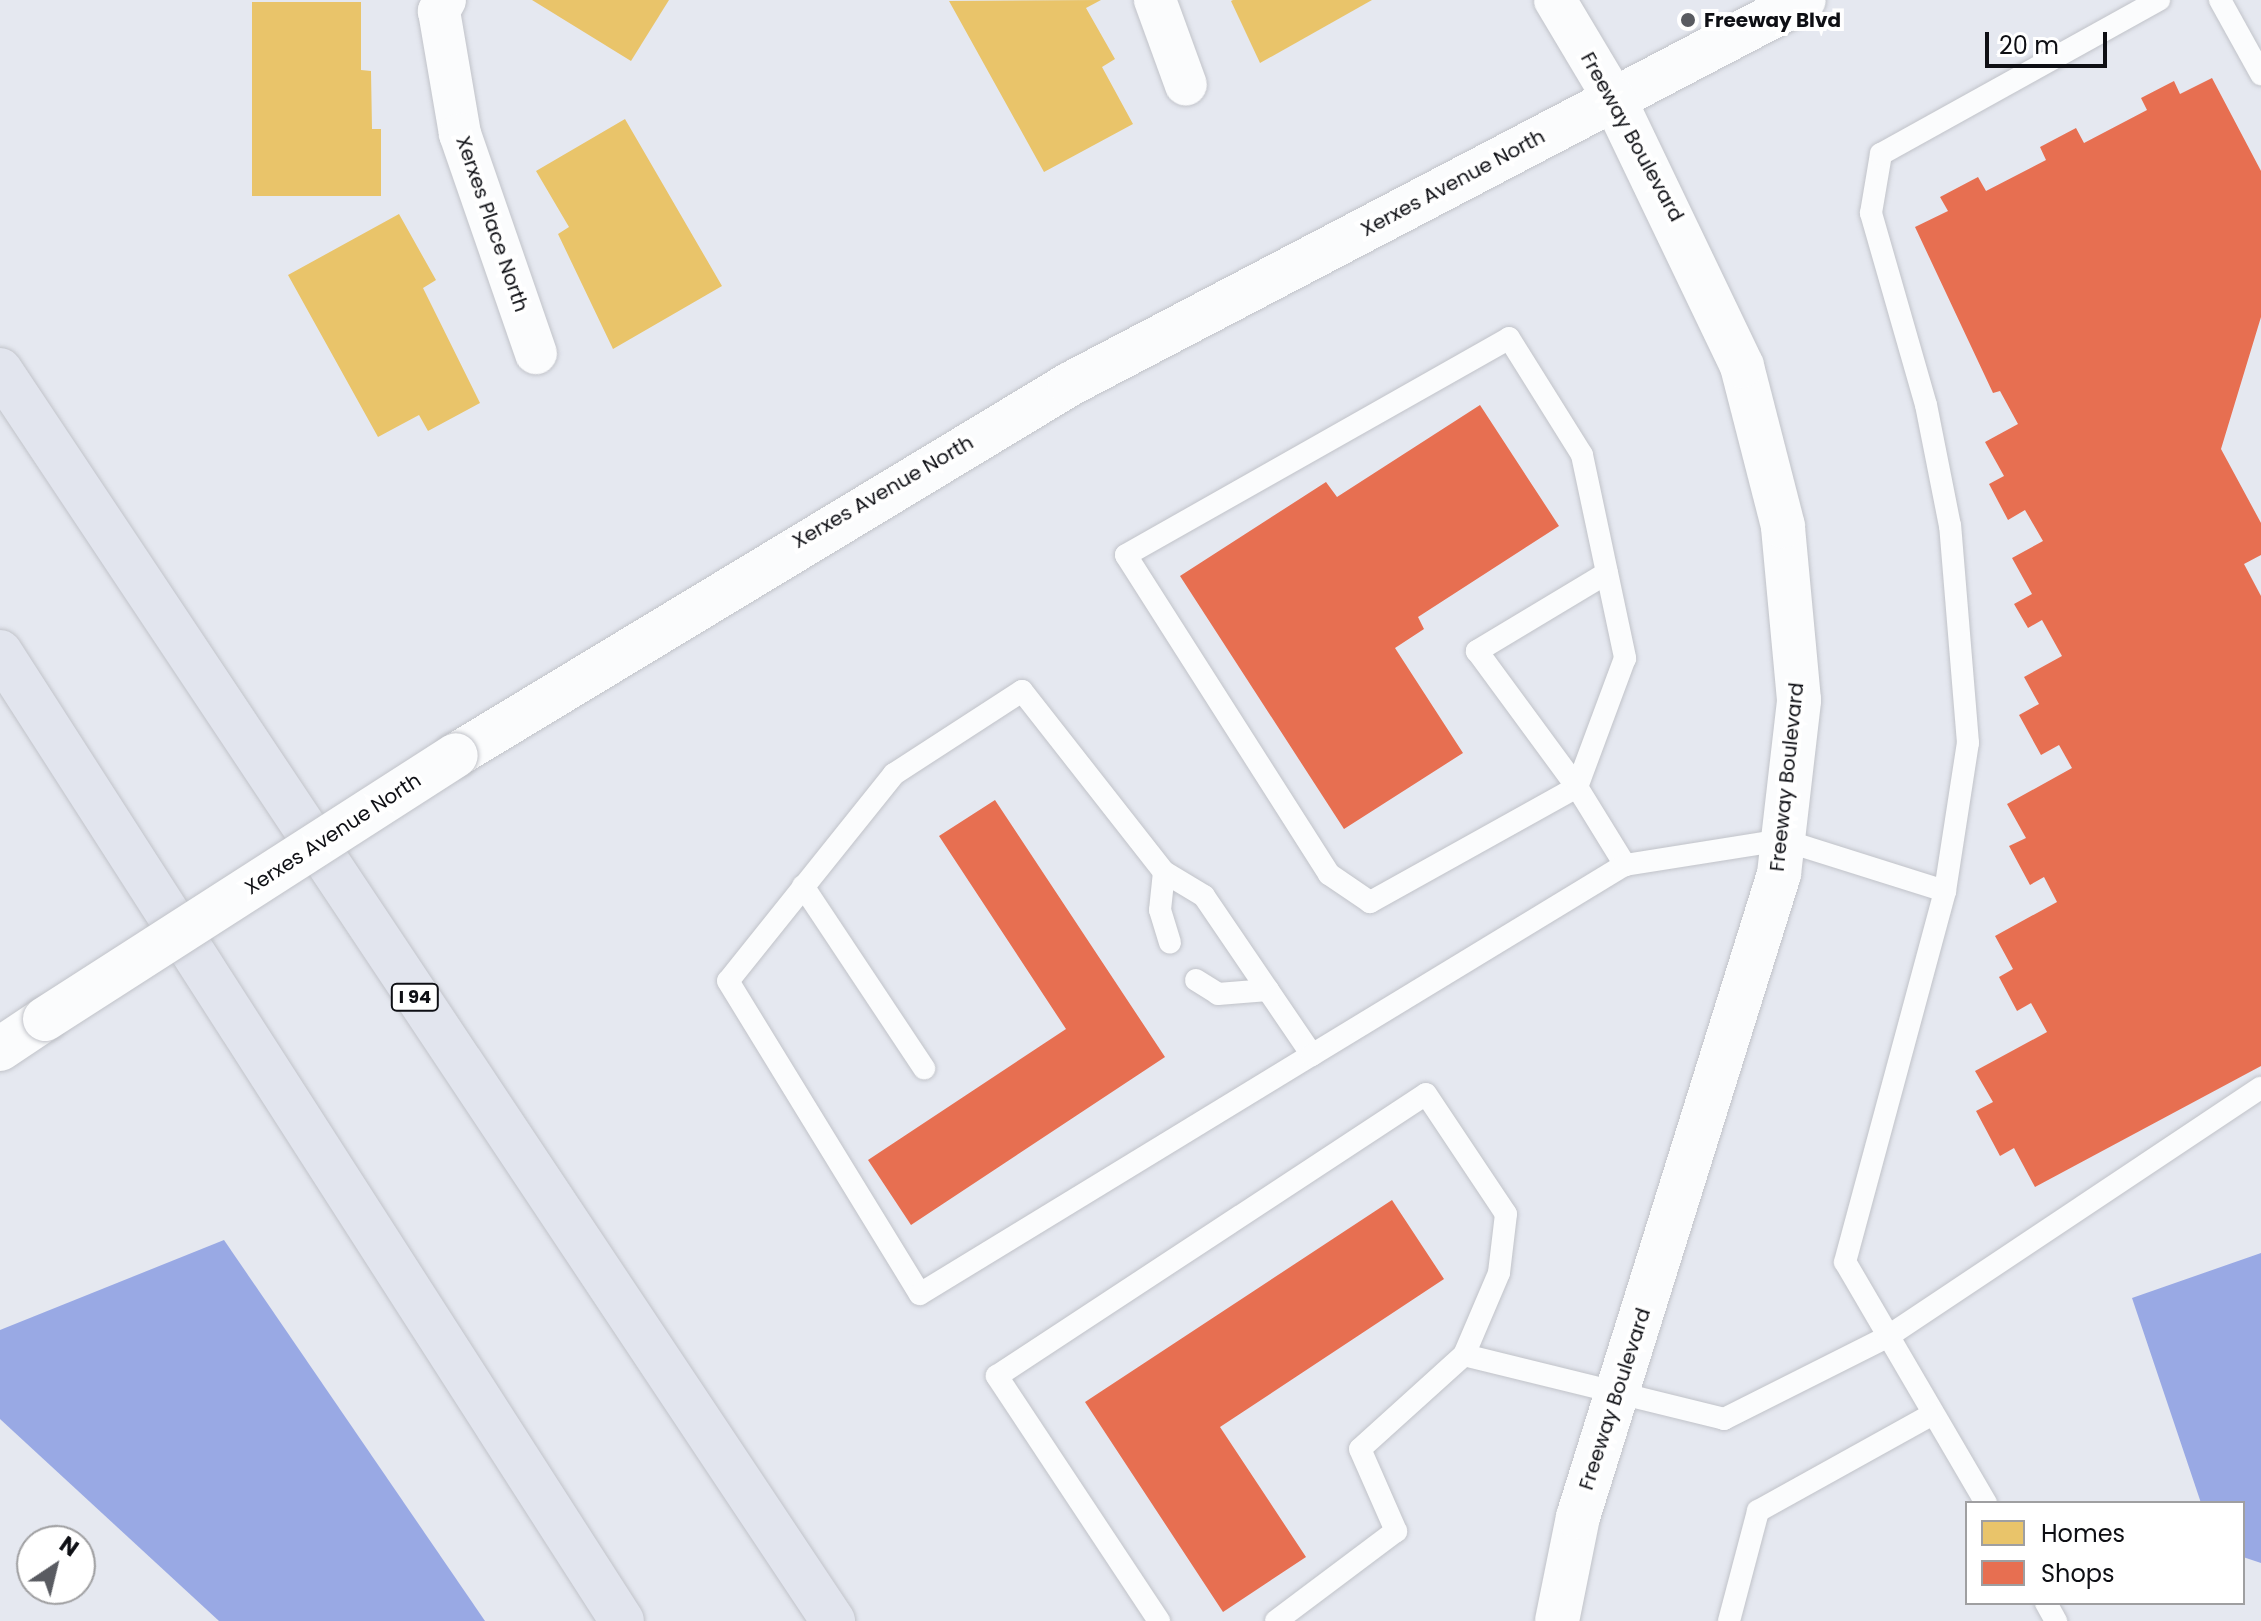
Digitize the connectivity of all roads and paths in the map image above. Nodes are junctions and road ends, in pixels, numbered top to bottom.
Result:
1 (445, 0) edge
2 (1155, 0) edge
3 (1555, 0) edge
4 (1804, 0) edge
5 (2159, 0) edge
6 (2220, 0) edge
7 (2261, 74) edge
8 (1186, 85) dead end
9 (1614, 99) junction
10 (536, 353) dead end
11 (0, 370) edge
12 (1607, 573) junction
13 (0, 652) edge
14 (1577, 787) junction
15 (1783, 840) junction
16 (1625, 865) junction
17 (1164, 872) junction
18 (803, 886) junction
19 (1945, 891) junction
20 (1170, 942) dead end
21 (1196, 980) dead end
22 (1268, 990) junction
23 (0, 1049) edge
24 (1312, 1055) junction
25 (924, 1068) dead end
26 (2261, 1088) edge
27 (1887, 1337) junction
28 (1464, 1355) junction
29 (1617, 1394) junction
30 (1933, 1414) junction
31 (1985, 1501) edge
32 (622, 1621) edge
33 (833, 1621) edge
34 (1159, 1621) edge
35 (1276, 1621) edge
36 (1557, 1621) edge
37 (1729, 1621) edge

1 - 10 street, Xerxes Place North
2 - 8 street
3 - 9 street, Freeway Boulevard
4 - 9 street, Xerxes Avenue North
5 - 19 lane
6 - 7 lane
9 - 15 street, Freeway Boulevard
9 - 23 street, Xerxes Avenue North, bridge
11 - 33 highway, I 94
12 - 14 lane
12 - 14 lane
12 - 14 lane
13 - 32 highway
14 - 16 lane
15 - 16 lane
15 - 19 lane
15 - 29 street, Freeway Boulevard
16 - 24 lane
17 - 18 lane
17 - 20 lane
17 - 22 lane
18 - 24 lane
18 - 25 lane
19 - 27 lane
21 - 22 lane
22 - 24 lane
26 - 27 lane
27 - 29 lane
27 - 30 lane
28 - 29 lane
28 - 34 lane
28 - 35 lane
29 - 36 street, Freeway Boulevard
30 - 31 lane
30 - 37 lane

